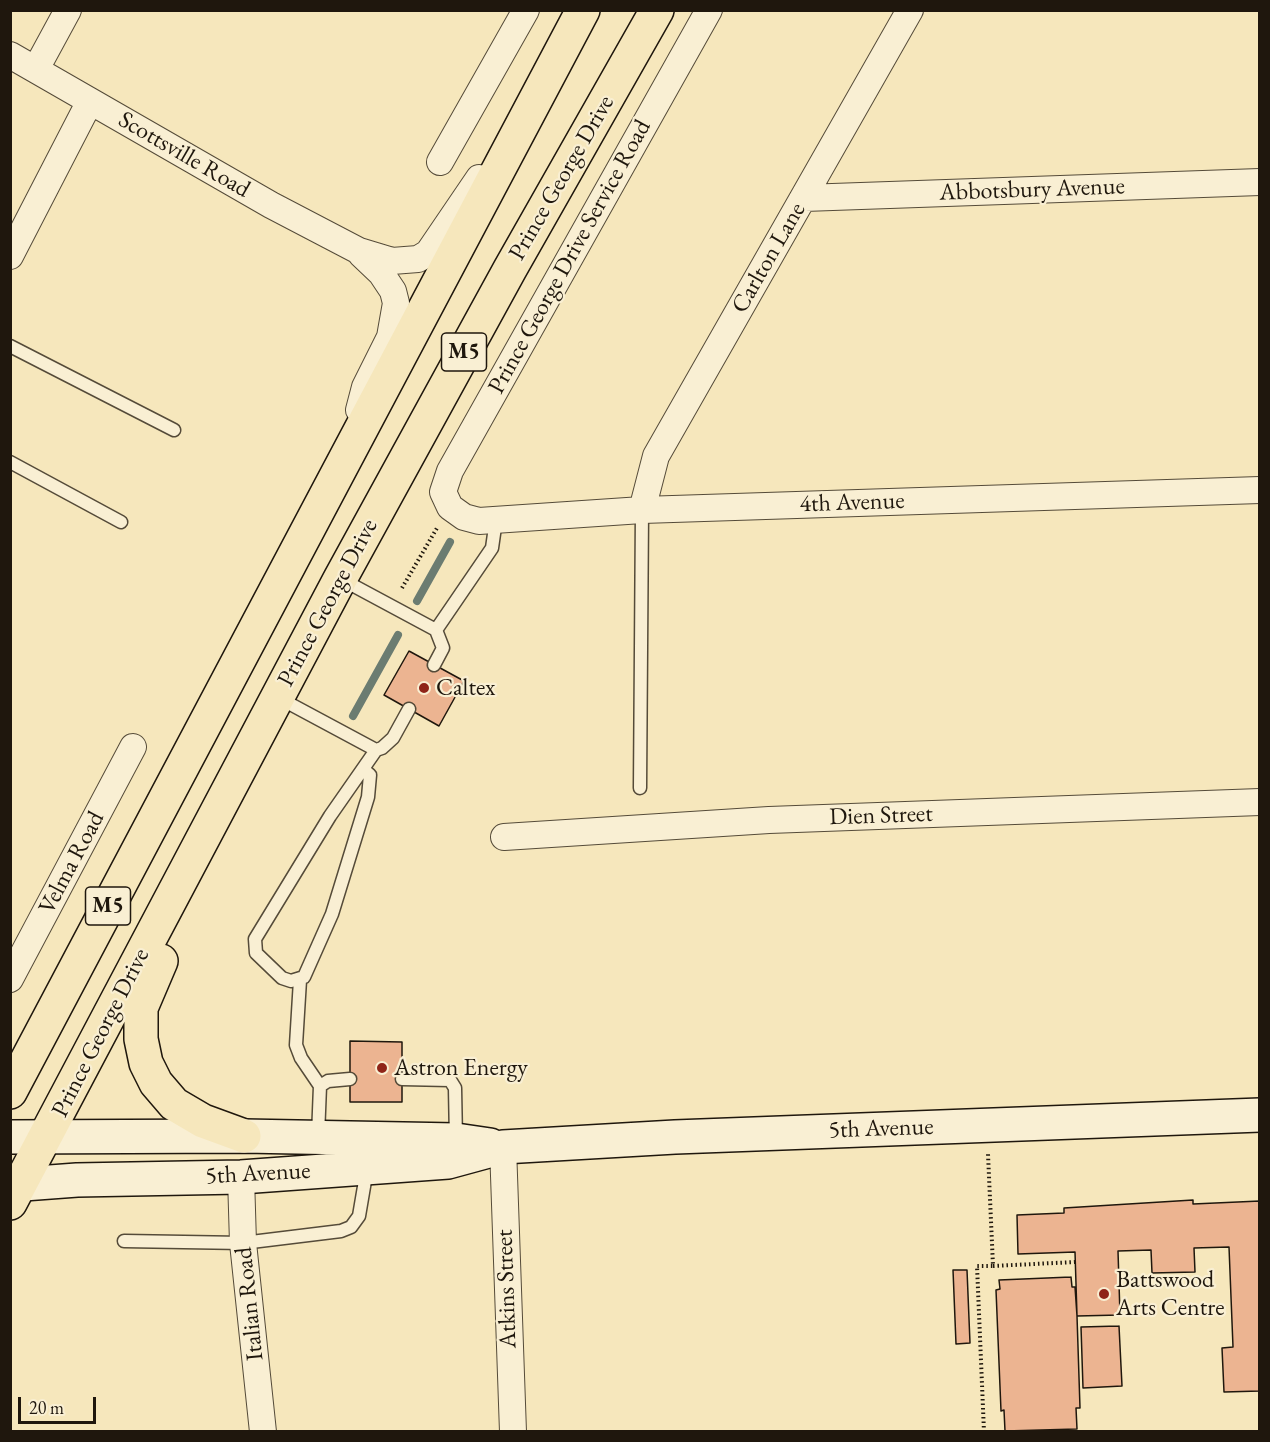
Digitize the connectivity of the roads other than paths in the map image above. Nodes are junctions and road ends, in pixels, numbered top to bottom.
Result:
1 (68, 10) edge
2 (526, 10) edge
3 (583, 10) edge
4 (657, 10) edge
5 (709, 10) edge
6 (910, 10) edge
7 (10, 55) edge
8 (36, 69) junction
9 (542, 84) junction
10 (90, 101) junction
11 (440, 162) dead end
12 (1260, 182) edge
13 (804, 198) junction
14 (359, 251) junction
15 (10, 256) edge
16 (10, 346) edge
17 (174, 430) dead end
18 (345, 460) junction
19 (10, 462) edge
20 (1260, 490) edge
21 (642, 510) junction
22 (444, 517) joint
23 (496, 520) junction
24 (121, 522) dead end
25 (340, 579) junction
26 (436, 630) junction
27 (434, 665) dead end
28 (278, 697) junction
29 (409, 709) dead end
30 (133, 747) dead end
31 (376, 750) junction
32 (363, 769) junction
33 (640, 788) dead end
34 (1260, 802) edge
35 (504, 837) dead end
36 (196, 848) junction
37 (10, 979) edge
38 (300, 980) junction
39 (350, 1079) dead end
40 (402, 1079) dead end
41 (320, 1086) junction
42 (10, 1092) edge
43 (1260, 1115) edge
44 (244, 1136) junction
45 (10, 1137) edge
46 (47, 1137) junction
47 (318, 1137) junction
48 (456, 1140) junction
49 (503, 1147) junction
50 (367, 1168) junction
51 (241, 1177) junction
52 (14, 1191) edge
53 (124, 1241) dead end
54 (243, 1243) junction
55 (262, 1431) edge
56 (513, 1431) edge

1 - 8 street
2 - 11 street
3 - 9 main road, M5
4 - 25 main road, Prince George Drive / M5
5 - 22 street, Prince George Drive Service Road
6 - 13 street, Carlton Lane
7 - 8 street, Scottsville Road
8 - 10 street, Scottsville Road
9 - 14 street, Scottsville Road
9 - 18 main road, M5
10 - 14 street, Scottsville Road
10 - 15 street
12 - 13 street, Abbotsbury Avenue
13 - 21 street, Carlton Lane
14 - 18 street, Scottsville Road
16 - 17 lane
18 - 42 main road, M5
19 - 24 lane
20 - 21 street, 4th Avenue
21 - 23 street, 4th Avenue
21 - 33 lane
22 - 23 street, 4th Avenue
23 - 26 lane
25 - 26 lane
25 - 28 main road, Prince George Drive / M5
26 - 27 lane
28 - 31 lane
28 - 36 main road, Prince George Drive / M5
29 - 31 lane
30 - 37 street, Velma Road
31 - 32 lane
32 - 38 lane
32 - 38 lane
34 - 35 street, Dien Street
36 - 44 main road
36 - 46 main road, Prince George Drive / M5
38 - 41 lane
39 - 41 lane
40 - 48 lane
41 - 47 lane
43 - 49 main road, 5th Avenue
44 - 46 main road, 5th Avenue
44 - 47 main road, 5th Avenue
45 - 46 main road, 5th Avenue
46 - 52 main road, Prince George Drive / M5
47 - 48 main road, 5th Avenue
48 - 49 main road, 5th Avenue
49 - 50 main road, 5th Avenue
49 - 56 street, Atkins Street
50 - 51 main road, 5th Avenue
50 - 54 lane
51 - 52 main road, 5th Avenue
51 - 54 street, Italian Road
53 - 54 lane
54 - 55 street, Italian Road

